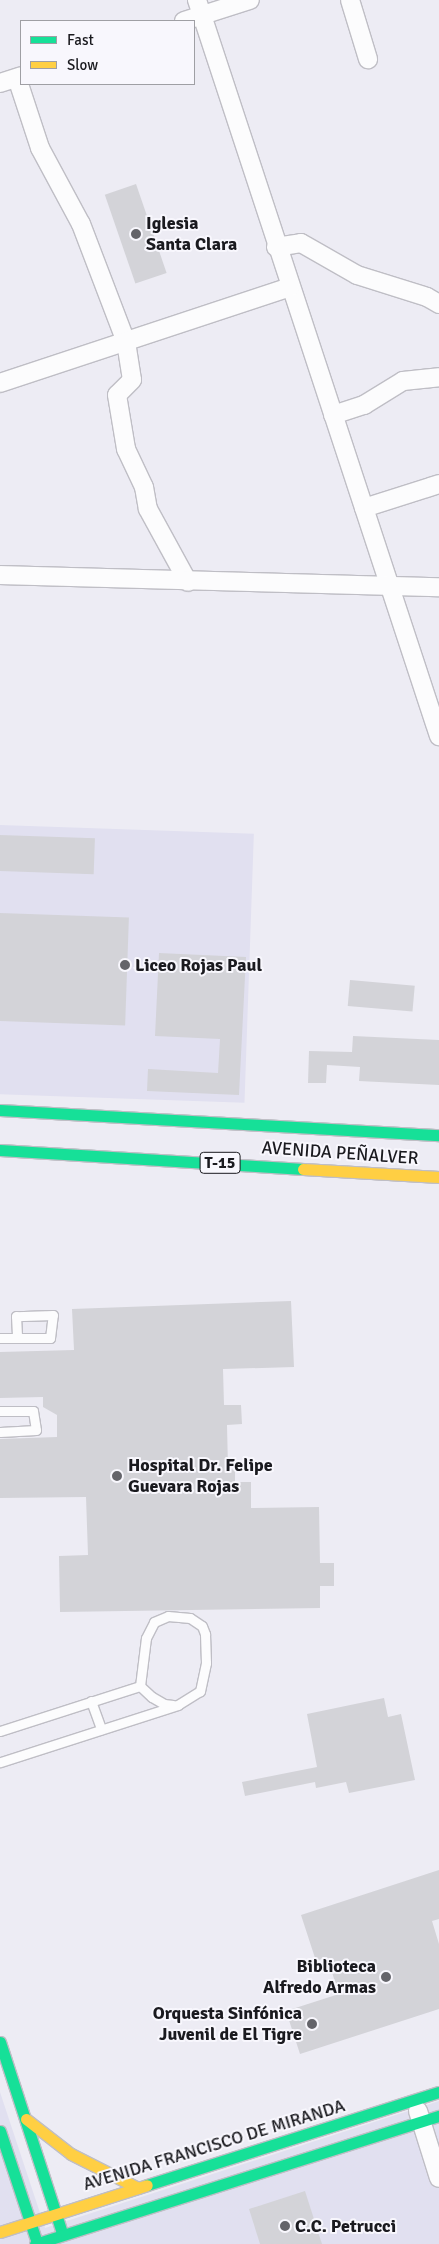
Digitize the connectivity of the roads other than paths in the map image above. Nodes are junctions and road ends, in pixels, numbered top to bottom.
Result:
1 (250, 0) edge
2 (350, 0) edge
3 (200, 8) edge
4 (185, 20) edge
5 (368, 59) dead end
6 (19, 77) edge
7 (0, 83) edge
8 (21, 85) edge
9 (276, 247) junction
10 (290, 287) junction
11 (439, 304) edge
12 (126, 342) junction
13 (439, 377) edge
14 (0, 383) edge
15 (333, 415) junction
16 (439, 484) edge
17 (364, 508) junction
18 (0, 575) edge
19 (188, 582) junction
20 (389, 584) junction
21 (439, 587) edge
22 (439, 736) edge
23 (0, 1110) edge
24 (439, 1135) edge
25 (0, 1150) edge
26 (439, 1177) edge
27 (0, 1338) edge
28 (17, 1338) junction
29 (0, 1411) edge
30 (0, 1432) edge
31 (140, 1686) junction
32 (91, 1701) junction
33 (178, 1705) junction
34 (101, 1729) junction
35 (0, 1731) edge
36 (0, 1762) edge
37 (0, 2042) edge
38 (439, 2092) edge
39 (415, 2100) junction
40 (439, 2116) edge
41 (26, 2119) junction
42 (421, 2122) junction
43 (0, 2131) edge
44 (439, 2178) edge
45 (138, 2188) junction
46 (56, 2213) junction
47 (29, 2222) junction
48 (0, 2232) edge
49 (64, 2239) edge
50 (37, 2244) edge

1 - 3 street
2 - 5 street
3 - 4 street
3 - 9 street
6 - 7 street
8 - 12 street
9 - 10 street
9 - 11 street
10 - 12 street
10 - 15 street
12 - 14 street
12 - 19 street
13 - 15 street
15 - 17 street
16 - 17 street
17 - 20 street
18 - 19 street
19 - 20 street
20 - 21 street
20 - 22 street
23 - 24 street, AVENIDA PEÑALVER / T-15
25 - 26 street, AVENIDA PEÑALVER / T-15
27 - 28 lane
28 - 28 lane
29 - 30 lane
31 - 32 lane
31 - 33 lane
31 - 33 lane
32 - 34 lane
32 - 35 lane
33 - 34 lane
34 - 36 lane
37 - 41 street
38 - 39 street, AVENIDA FRANCISCO DE MIRANDA
39 - 42 street
39 - 45 street, AVENIDA FRANCISCO DE MIRANDA
40 - 42 street
41 - 45 street
41 - 46 street
42 - 44 street
42 - 49 street
43 - 47 street
45 - 46 street, AVENIDA FRANCISCO DE MIRANDA
46 - 47 street, AVENIDA FRANCISCO DE MIRANDA
46 - 49 street
47 - 48 street, AVENIDA FRANCISCO DE MIRANDA
47 - 50 street
49 - 50 street

